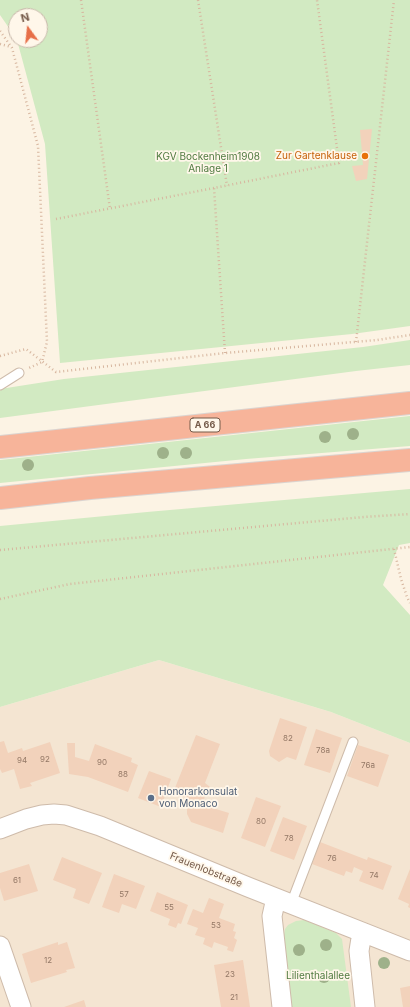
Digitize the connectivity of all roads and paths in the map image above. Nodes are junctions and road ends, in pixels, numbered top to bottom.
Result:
1 (81, 0) edge
2 (198, 0) edge
3 (317, 0) edge
4 (394, 0) edge
5 (0, 31) edge
6 (8, 42) edge
7 (12, 48) edge
8 (226, 186) junction
9 (214, 188) junction
10 (110, 209) junction
11 (56, 219) dead end
12 (410, 335) edge
13 (356, 342) junction
14 (225, 353) junction
15 (0, 356) edge
16 (42, 362) junction
17 (19, 373) joint
18 (0, 385) edge
19 (410, 403) edge
20 (0, 447) edge
21 (410, 460) edge
22 (0, 498) edge
23 (410, 514) edge
24 (410, 547) edge
25 (394, 549) junction
26 (0, 550) edge
27 (0, 599) edge
28 (410, 603) edge
29 (353, 742) dead end
30 (0, 829) edge
31 (284, 901) junction
32 (362, 932) junction
33 (0, 946) edge
34 (410, 951) edge
35 (21, 1007) edge
36 (282, 1007) edge
37 (365, 1007) edge

1 - 10 path
2 - 8 path
3 - 8 path
4 - 13 path
5 - 6 path
7 - 16 path
8 - 9 path
9 - 10 path
9 - 14 path
10 - 11 path
12 - 13 path
13 - 14 path
14 - 16 path
15 - 16 path
16 - 17 path
17 - 18 lane
19 - 20 highway, A 66
21 - 22 highway
23 - 26 path
24 - 25 path
25 - 27 path
25 - 28 path
29 - 31 lane
30 - 31 street, Frauenlobstraße
31 - 32 street, Frauenlobstraße
31 - 36 street
32 - 34 street, Frauenlobstraße
32 - 37 street
33 - 35 street

